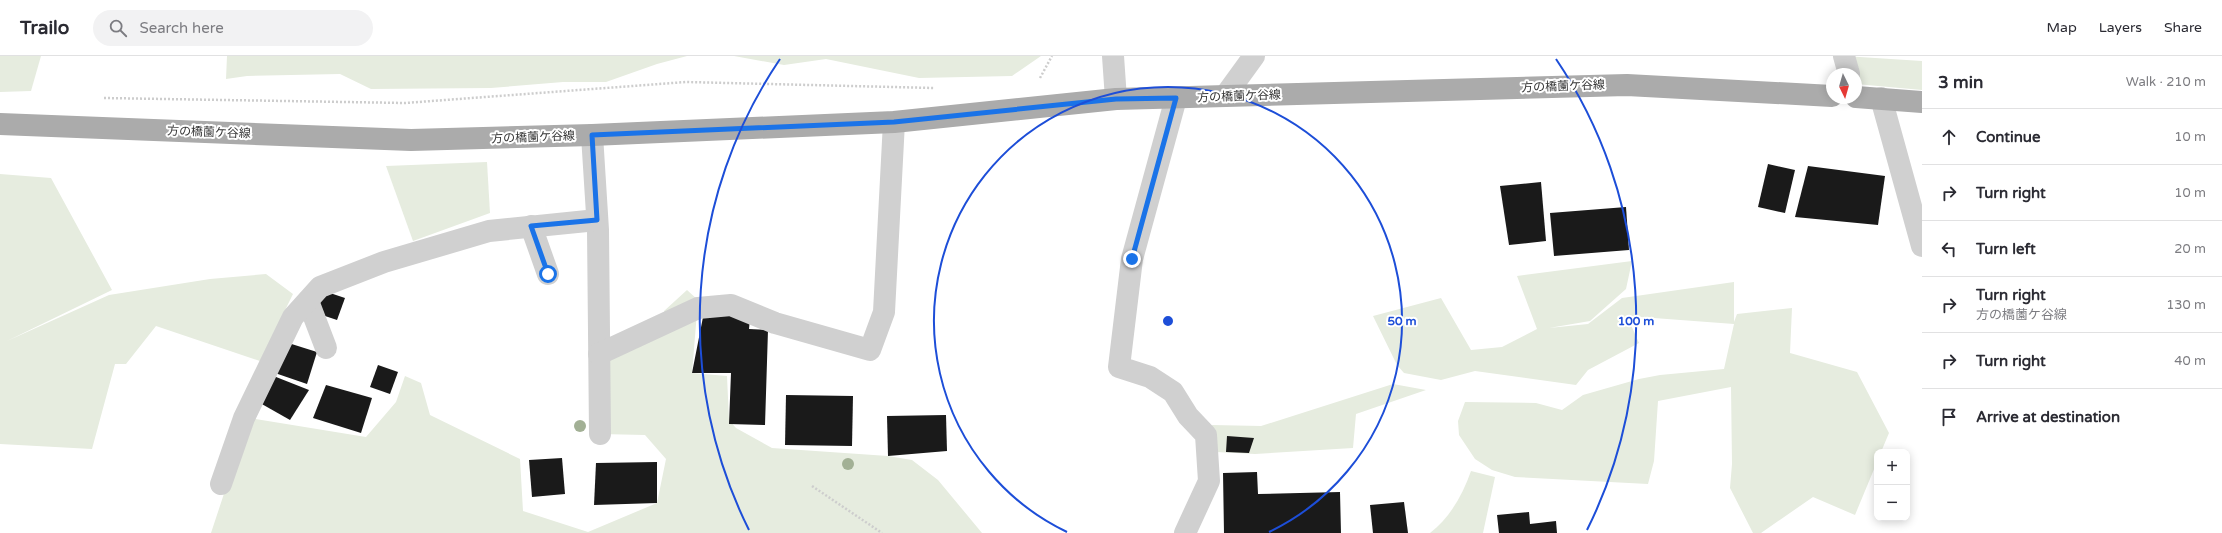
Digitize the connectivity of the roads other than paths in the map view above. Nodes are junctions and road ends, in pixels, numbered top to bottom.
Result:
1 (1113, 56) edge
2 (1254, 56) edge
3 (1844, 56) edge
4 (1847, 68) edge
5 (1225, 96) junction
6 (1826, 96) edge
7 (1862, 97) edge
8 (1176, 98) junction
9 (1881, 98) junction
10 (1116, 99) junction
11 (1922, 102) edge
12 (894, 122) junction
13 (0, 124) edge
14 (592, 135) junction
15 (597, 220) junction
16 (531, 226) junction
17 (1922, 246) edge
18 (548, 274) dead end
19 (308, 301) junction
20 (326, 348) dead end
21 (599, 354) junction
22 (600, 434) dead end
23 (220, 484) dead end
24 (1184, 533) edge

1 - 10 street
2 - 5 street
3 - 4 street
5 - 6 main road, 方の橋薗ケ谷線
5 - 8 main road, 方の橋薗ケ谷線
7 - 9 main road
8 - 10 main road, 方の橋薗ケ谷線
8 - 24 street
9 - 11 main road
9 - 17 street
10 - 12 main road, 方の橋薗ケ谷線
12 - 14 main road, 方の橋薗ケ谷線
12 - 21 street
13 - 14 main road, 方の橋薗ケ谷線
14 - 15 street
15 - 16 street
15 - 21 street
16 - 18 street
16 - 19 street
19 - 20 street
19 - 23 street
21 - 22 street

